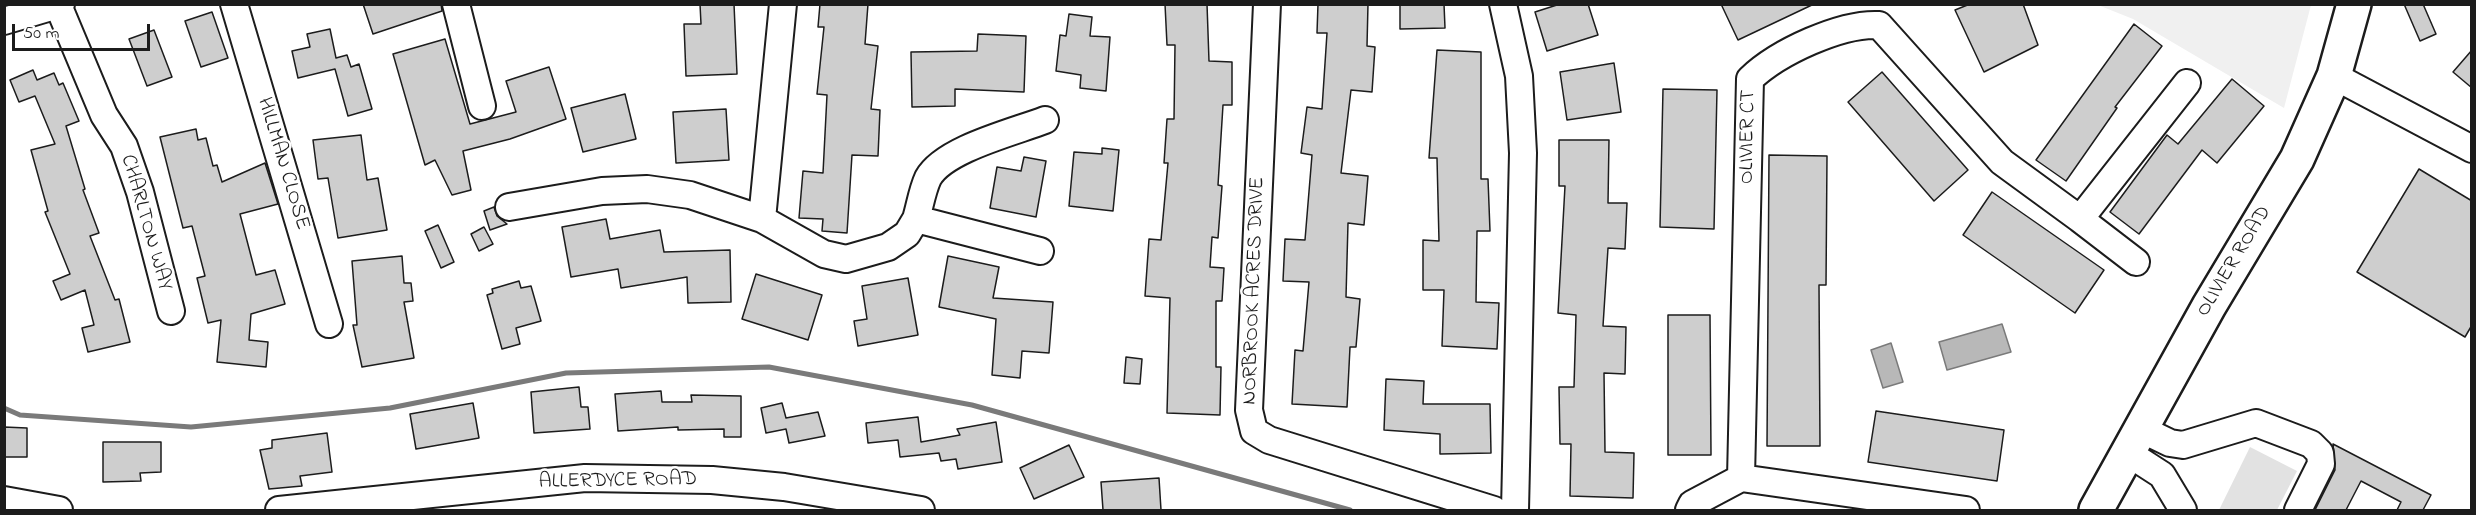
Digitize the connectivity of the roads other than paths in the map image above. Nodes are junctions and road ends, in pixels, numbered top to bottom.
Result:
1 (234, 4) edge
2 (456, 4) edge
3 (783, 4) edge
4 (1267, 4) edge
5 (1503, 4) edge
6 (2354, 4) edge
7 (60, 5) edge
8 (4, 21) edge
9 (2334, 76) junction
10 (2187, 82) dead end
11 (482, 106) dead end
12 (1045, 120) dead end
13 (2472, 149) edge
14 (509, 207) dead end
15 (762, 219) junction
16 (916, 219) junction
17 (2080, 219) junction
18 (1040, 250) dead end
19 (2136, 262) dead end
20 (171, 311) dead end
21 (329, 324) dead end
22 (2134, 441) junction
23 (2183, 445) junction
24 (2162, 475) junction
25 (1741, 478) junction
26 (4, 500) edge
27 (355, 507) edge
28 (59, 510) edge
29 (279, 510) edge
30 (921, 510) edge
31 (1494, 510) edge
32 (1515, 510) edge
33 (1689, 510) edge
34 (1966, 510) edge
35 (2096, 510) edge
36 (2183, 510) edge
37 (2298, 510) edge

1 - 21 street, HILLMAN CLOSE
2 - 11 street
3 - 15 street
4 - 31 street, NORBROOK ACRES DRIVE
5 - 32 street
6 - 9 main road, OLIVIER ROAD
7 - 8 street
7 - 20 street, CHARLTON WAY
9 - 13 street
9 - 22 main road, OLIVIER ROAD
10 - 17 street
12 - 16 street
14 - 15 street
15 - 16 street
16 - 18 street
17 - 19 street, OLIVIER CT
17 - 25 street, OLIVIER CT
22 - 23 street
22 - 24 street
22 - 35 main road, OLIVIER ROAD
23 - 24 street
23 - 37 street
24 - 36 street
25 - 33 street
25 - 34 street
26 - 28 street
27 - 29 street, ALLERDYCE ROAD
27 - 30 street, ALLERDYCE ROAD

